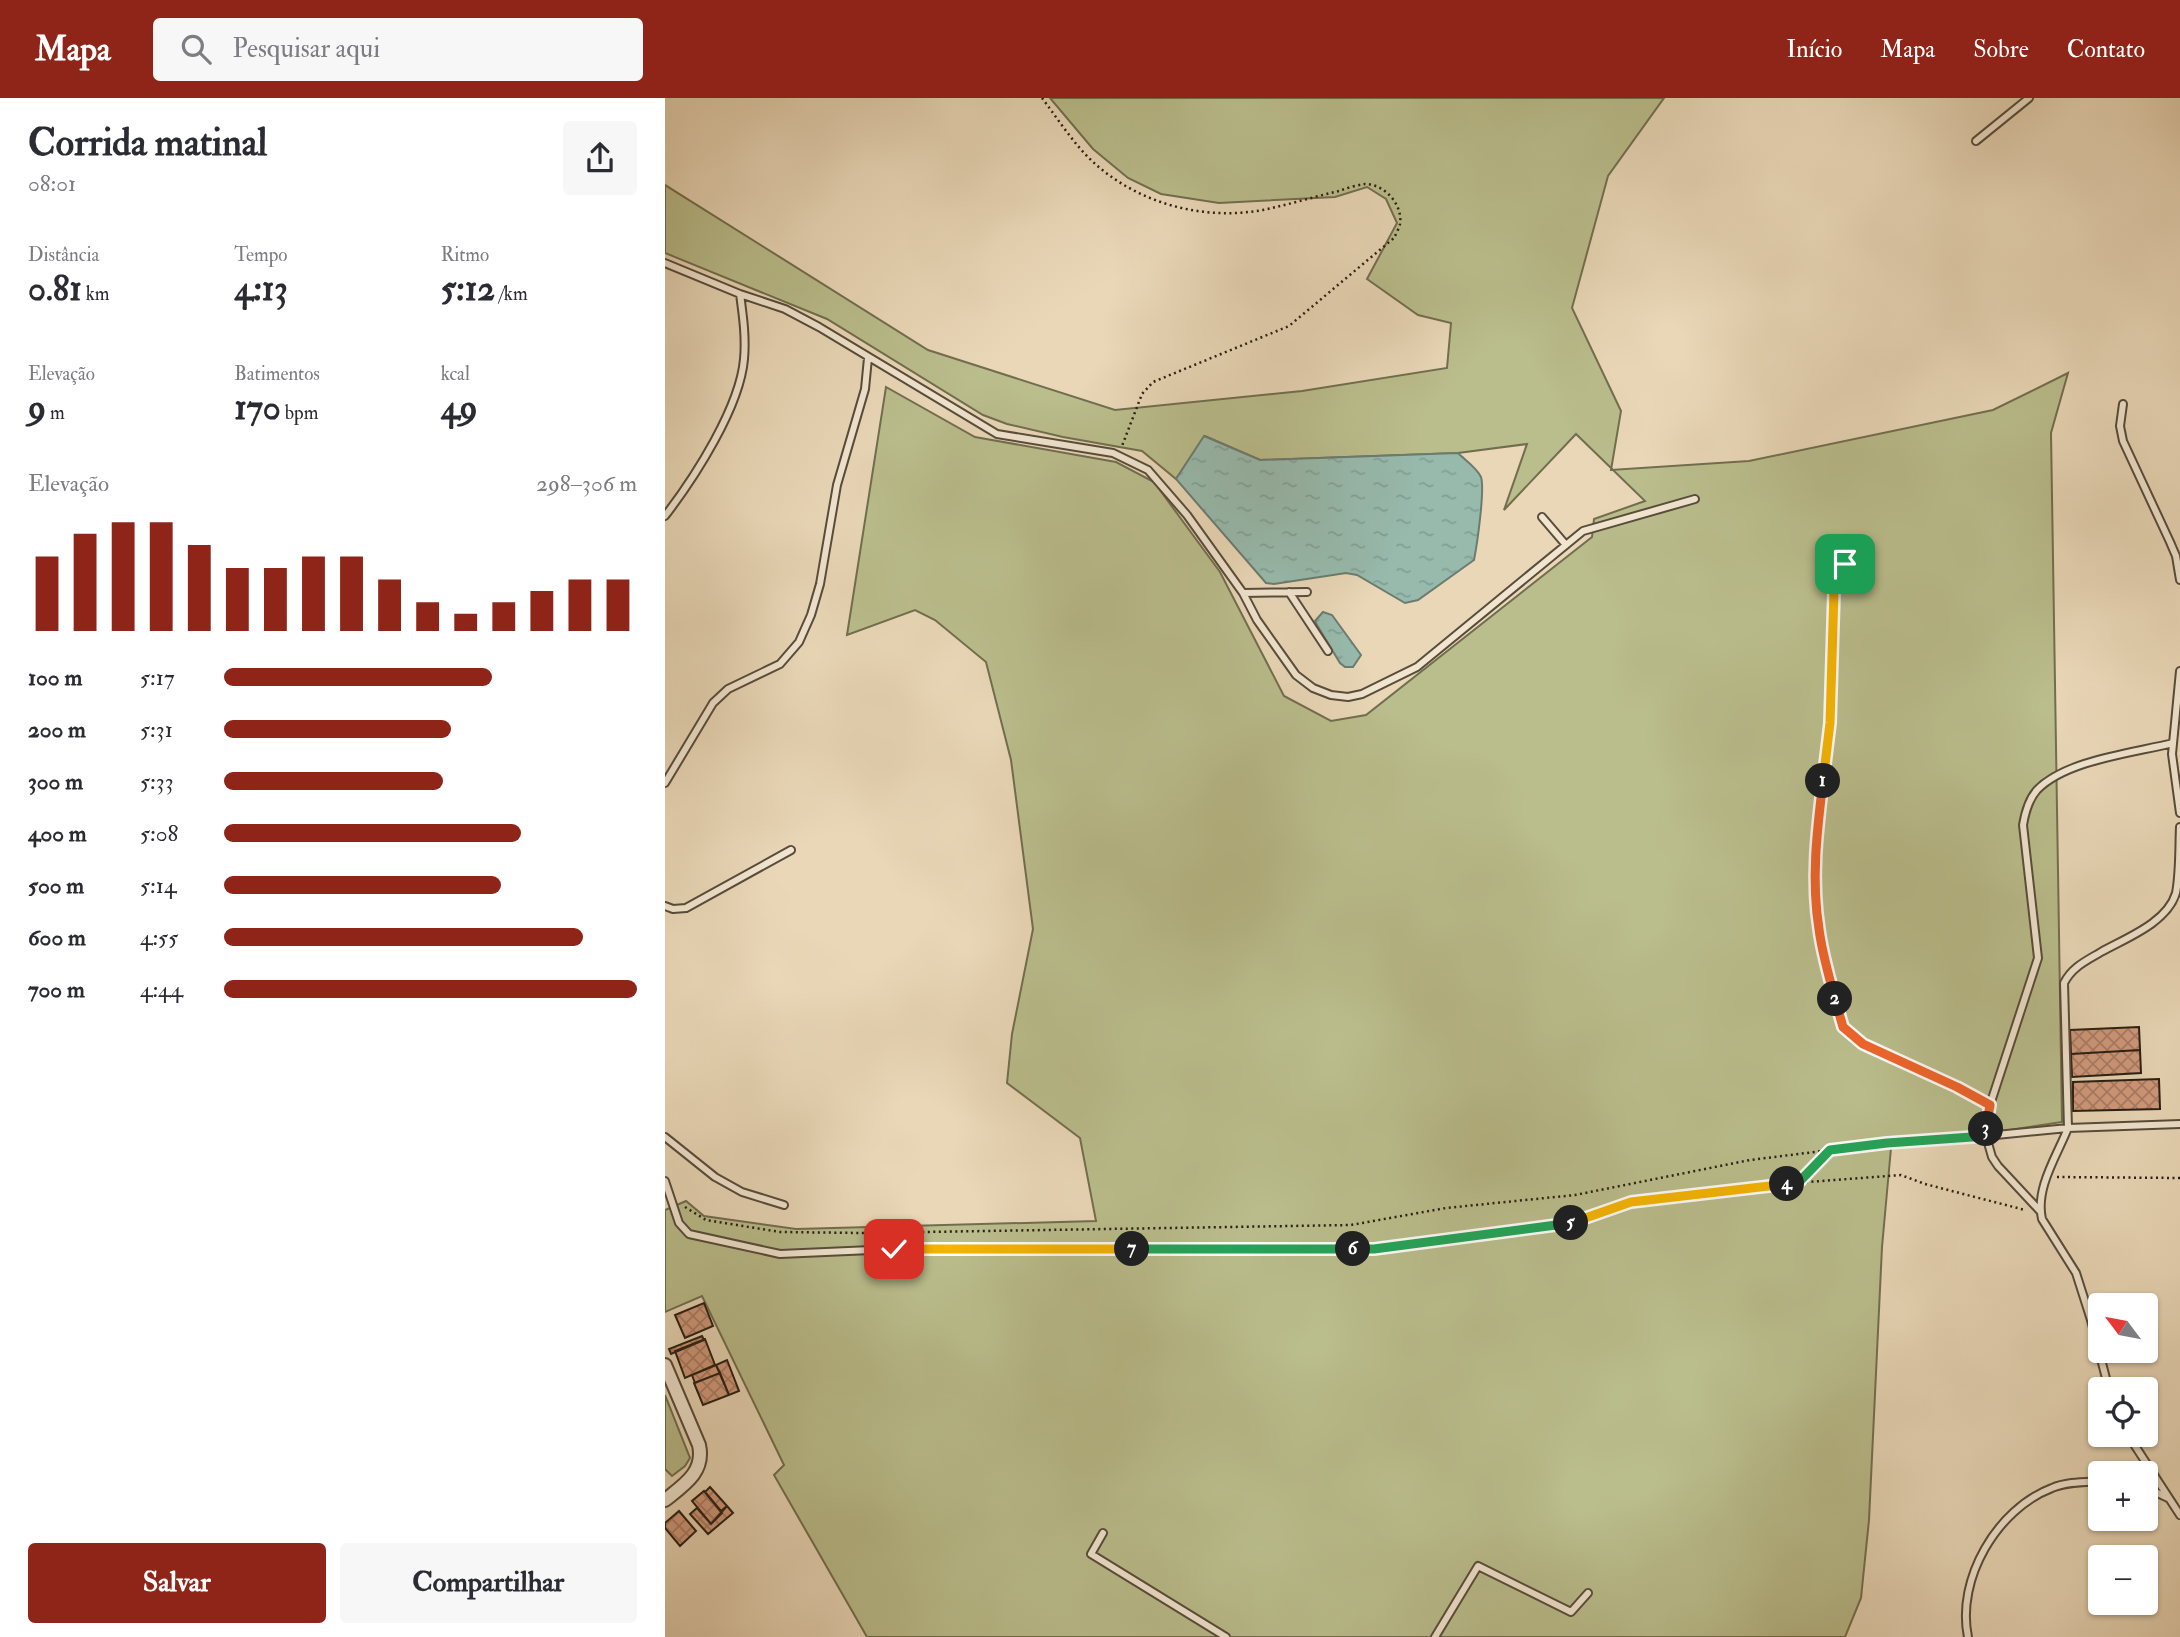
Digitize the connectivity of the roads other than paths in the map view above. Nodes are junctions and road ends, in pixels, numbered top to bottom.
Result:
1 (2029, 98) edge
2 (1976, 141) dead end
3 (665, 263) edge
4 (740, 294) junction
5 (869, 358) junction
6 (2123, 404) dead end
7 (1695, 499) dead end
8 (665, 516) edge
9 (1542, 517) dead end
10 (1566, 545) junction
11 (1853, 555) dead end
12 (2180, 580) edge
13 (1289, 592) junction
14 (1307, 592) dead end
15 (1243, 593) junction
16 (1328, 651) dead end
17 (2180, 671) edge
18 (2173, 743) junction
19 (665, 783) edge
20 (2180, 813) edge
21 (2180, 827) edge
22 (791, 850) dead end
23 (665, 906) edge
24 (1990, 1105) junction
25 (2180, 1124) edge
26 (2069, 1128) junction
27 (1986, 1136) junction
28 (665, 1137) edge
29 (665, 1181) edge
30 (1785, 1184) road end
31 (784, 1205) dead end
32 (2040, 1211) junction
33 (665, 1365) edge
34 (2106, 1377) edge
35 (2136, 1447) edge
36 (2088, 1482) edge
37 (2158, 1493) edge
38 (2170, 1499) junction
39 (665, 1500) edge
40 (2180, 1514) edge
41 (1104, 1533) dead end
42 (1588, 1593) dead end
43 (1227, 1637) edge
44 (1435, 1637) edge
45 (1968, 1637) edge

1 - 2 lane
3 - 4 lane
4 - 5 lane
4 - 8 lane
5 - 15 lane
5 - 19 lane
6 - 12 lane
7 - 10 lane
9 - 10 lane
10 - 15 lane
11 - 24 lane
13 - 14 lane
13 - 15 lane
13 - 16 lane
17 - 18 lane
18 - 20 lane
18 - 24 lane
21 - 26 lane
22 - 23 lane
24 - 27 lane
25 - 26 lane
26 - 27 lane
26 - 32 lane
27 - 32 lane
28 - 31 lane
29 - 30 lane
32 - 34 lane
33 - 39 street
35 - 38 lane
36 - 45 lane
37 - 38 lane
38 - 40 lane
41 - 43 lane
42 - 44 lane

